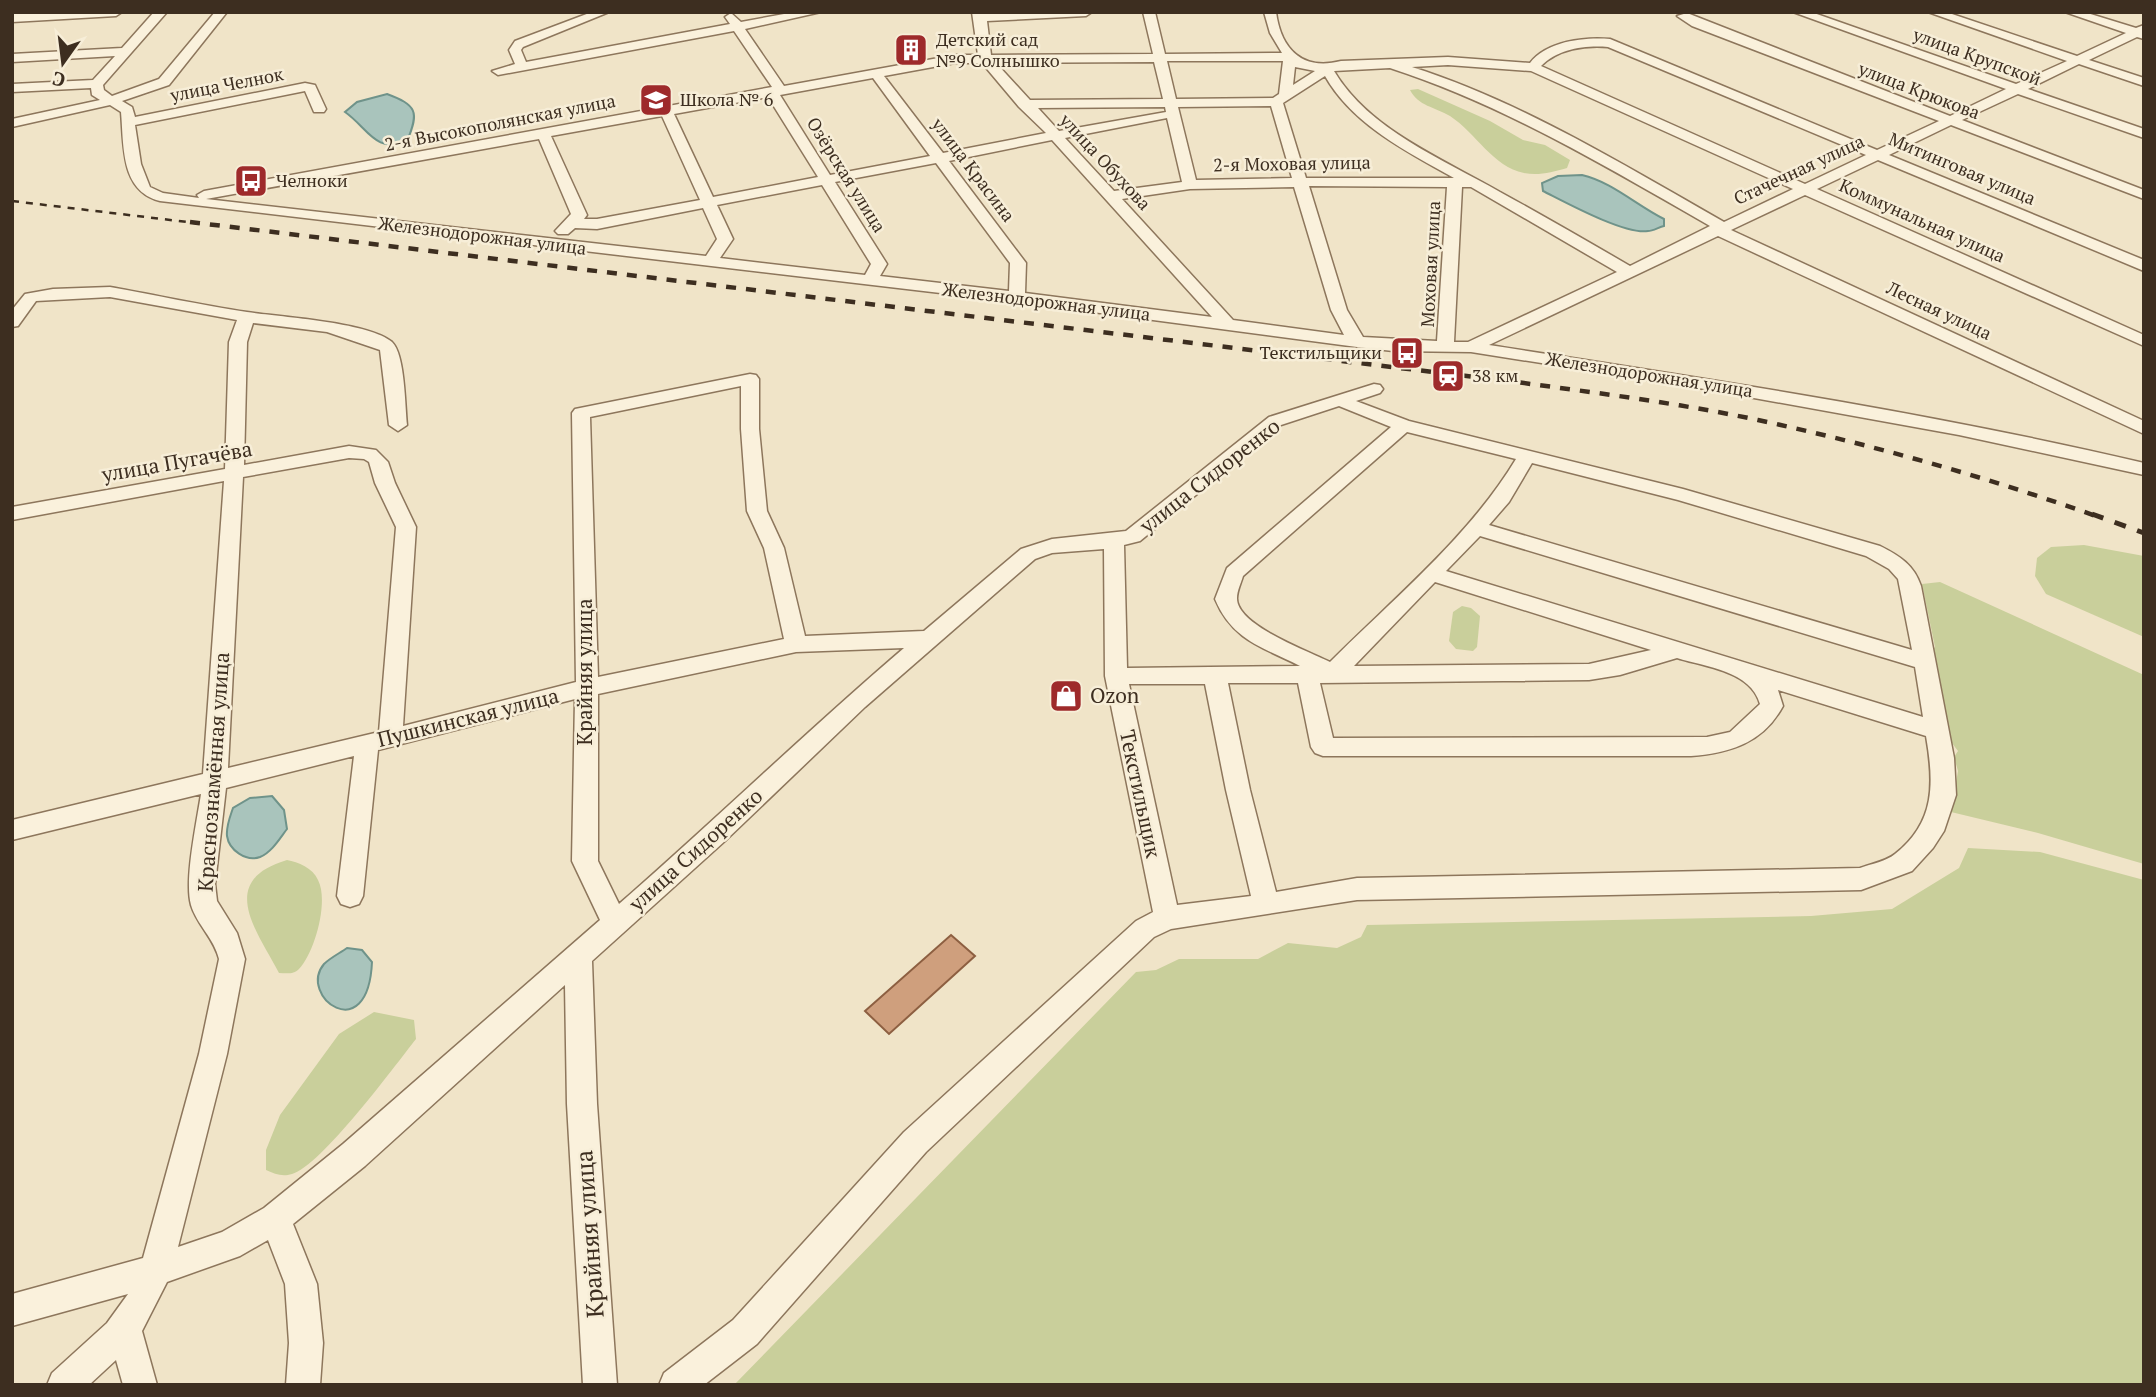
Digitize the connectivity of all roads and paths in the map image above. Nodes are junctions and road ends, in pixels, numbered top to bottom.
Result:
1 (116, 12) edge
2 (161, 12) edge
3 (221, 12) edge
4 (603, 12) edge
5 (726, 12) edge
6 (815, 12) edge
7 (1086, 12) edge
8 (1149, 12) edge
9 (1270, 12) edge
10 (1799, 12) edge
11 (1934, 12) edge
12 (2071, 12) edge
13 (1042, 13) edge
14 (980, 15) edge
15 (1683, 16) dead end
16 (12, 18) edge
17 (738, 26) junction
18 (2141, 32) edge
19 (1610, 43) joint
20 (124, 52) junction
21 (1290, 57) junction
22 (12, 58) edge
23 (985, 58) junction
24 (1160, 58) junction
25 (2080, 60) junction
26 (1391, 64) junction
27 (522, 67) junction
28 (1533, 67) junction
29 (1327, 69) junction
30 (498, 71) dead end
31 (875, 72) junction
32 (2144, 82) edge
33 (97, 84) junction
34 (12, 88) edge
35 (2014, 89) junction
36 (776, 90) junction
37 (1281, 100) junction
38 (115, 101) junction
39 (1024, 104) junction
40 (319, 109) dead end
41 (1172, 109) junction
42 (666, 110) junction
43 (1946, 121) junction
44 (129, 122) junction
45 (12, 123) edge
46 (543, 133) junction
47 (1054, 134) junction
48 (2144, 135) edge
49 (1876, 155) junction
50 (939, 157) junction
51 (826, 179) junction
52 (1302, 182) junction
53 (1455, 182) junction
54 (1474, 183) junction
55 (1190, 185) junction
56 (1804, 190) junction
57 (2144, 195) edge
58 (1112, 196) junction
59 (176, 200) junction
60 (710, 202) junction
61 (571, 223) junction
62 (1719, 228) junction
63 (551, 244) junction
64 (710, 262) junction
65 (2144, 266) edge
66 (1629, 272) junction
67 (870, 280) junction
68 (54, 286) dead end
69 (31, 297) junction
70 (1017, 298) junction
71 (12, 306) edge
72 (247, 317) junction
73 (12, 321) edge
74 (1230, 326) junction
75 (2144, 341) edge
76 (1357, 342) junction
77 (1471, 347) junction
78 (1445, 348) junction
79 (1374, 389) dead end
80 (1341, 400) junction
81 (398, 425) dead end
82 (1403, 425) junction
83 (2144, 428) edge
84 (1527, 456) junction
85 (2144, 468) edge
86 (234, 475) junction
87 (12, 514) edge
88 (1476, 528) junction
89 (1114, 543) junction
90 (1431, 574) junction
91 (929, 639) junction
92 (796, 644) junction
93 (1676, 650) junction
94 (1924, 662) junction
95 (1746, 670) junction
96 (1307, 673) junction
97 (1333, 673) junction
98 (1215, 675) junction
99 (1116, 676) junction
100 (587, 688) junction
101 (1937, 730) junction
102 (379, 741) junction
103 (215, 780) junction
104 (12, 830) edge
105 (350, 896) dead end
106 (1266, 905) junction
107 (1167, 918) junction
108 (615, 923) junction
109 (578, 957) junction
110 (275, 1219) junction
111 (156, 1270) junction
112 (12, 1310) edge
113 (125, 1330) junction
114 (64, 1385) edge
115 (140, 1385) edge
116 (303, 1385) edge
117 (600, 1385) edge
118 (676, 1385) edge

1 - 16 street
2 - 20 street
3 - 38 street
4 - 27 street
5 - 17 street, Озёрская улица
6 - 17 street
7 - 13 street
8 - 24 street
9 - 21 street
10 - 35 street, улица Крупской
11 - 25 street
12 - 18 street
13 - 14 street
14 - 23 street
15 - 43 street, улица Крюкова
17 - 27 street
17 - 36 street, Озёрская улица
18 - 25 street, Стачечная улица
19 - 28 street
19 - 49 street, Митинговая улица
20 - 22 street
20 - 33 street
21 - 24 street, 2-я Высокополянская улица
21 - 29 street, 2-я Высокополянская улица
21 - 37 street
23 - 24 street, 2-я Высокополянская улица
23 - 31 street, 2-я Высокополянская улица
23 - 39 street, улица Обухова
24 - 41 street
25 - 32 street
25 - 35 street, Стачечная улица
26 - 28 street
26 - 29 street, Лесная улица
26 - 62 street, Лесная улица
27 - 30 street
28 - 56 street, Коммунальная улица
29 - 37 street, Лесная улица
29 - 54 street
31 - 36 street, 2-я Высокополянская улица
31 - 50 street, улица Красина
33 - 34 street
33 - 38 street
35 - 43 street, Стачечная улица
35 - 48 street, улица Крупской
36 - 42 street, 2-я Высокополянская улица
36 - 51 street, Озёрская улица
37 - 41 street
37 - 52 street
38 - 44 street, Железнодорожная улица
38 - 45 street
39 - 41 street
39 - 47 street, улица Обухова
40 - 44 street, улица Челнок
41 - 47 street
41 - 55 street
42 - 46 street, 2-я Высокополянская улица
42 - 60 street
43 - 49 street, Стачечная улица
43 - 57 street, улица Крюкова
44 - 59 street, Железнодорожная улица
46 - 59 street, 2-я Высокополянская улица
46 - 61 street
47 - 50 street
47 - 58 street, улица Обухова
49 - 56 street, Стачечная улица
49 - 65 street, Митинговая улица
50 - 51 street
50 - 70 street, улица Красина
51 - 60 street
51 - 67 street, Озёрская улица
52 - 53 street, 2-я Моховая улица
52 - 55 street, 2-я Моховая улица
52 - 76 street
53 - 54 street, 2-я Моховая улица
53 - 78 street, Моховая улица
54 - 66 street
55 - 58 street, 2-я Моховая улица
56 - 62 street, Стачечная улица
56 - 75 street, Коммунальная улица
58 - 74 street, улица Обухова
59 - 63 street, Железнодорожная улица
60 - 61 street
60 - 64 street
61 - 63 street
62 - 66 street, Стачечная улица
62 - 83 street, Лесная улица
63 - 64 street, Железнодорожная улица
64 - 67 street, Железнодорожная улица
66 - 77 street, Стачечная улица
67 - 70 street, Железнодорожная улица
68 - 69 street
69 - 71 street
69 - 72 street
69 - 73 street
70 - 74 street, Железнодорожная улица
72 - 81 street
72 - 86 street, Краснознамённая улица
74 - 76 street, Железнодорожная улица
76 - 78 street, Железнодорожная улица
77 - 78 street, Железнодорожная улица
77 - 85 street, Железнодорожная улица
79 - 80 street, улица Сидоренко
80 - 82 street
80 - 89 street, улица Сидоренко
82 - 84 street
82 - 97 street
84 - 88 street
84 - 94 street
86 - 87 street, улица Пугачёва
86 - 102 street, улица Пугачёва
86 - 103 street, Краснознамённая улица
88 - 90 street
88 - 94 street
89 - 91 street, улица Сидоренко
89 - 99 street, Текстильщик
90 - 93 street
90 - 97 street
91 - 92 street, Пушкинская улица
91 - 108 street, улица Сидоренко
92 - 100 street, Пушкинская улица
92 - 100 street, Крайняя улица
93 - 95 street
93 - 97 street
94 - 101 street
95 - 96 street
95 - 101 street
96 - 97 street
96 - 98 street
98 - 99 street
98 - 106 street
99 - 107 street, Текстильщик
100 - 102 street, Пушкинская улица
100 - 108 street, Крайняя улица
101 - 106 street
102 - 103 street, Пушкинская улица
102 - 105 street
103 - 104 street, Пушкинская улица
103 - 111 street, Краснознамённая улица
106 - 107 street
107 - 118 street
108 - 109 street, улица Сидоренко
109 - 110 street, улица Сидоренко
109 - 117 street, Крайняя улица
110 - 111 street, улица Сидоренко
110 - 116 street
111 - 112 street, улица Сидоренко
111 - 113 street
113 - 114 street
113 - 115 street

